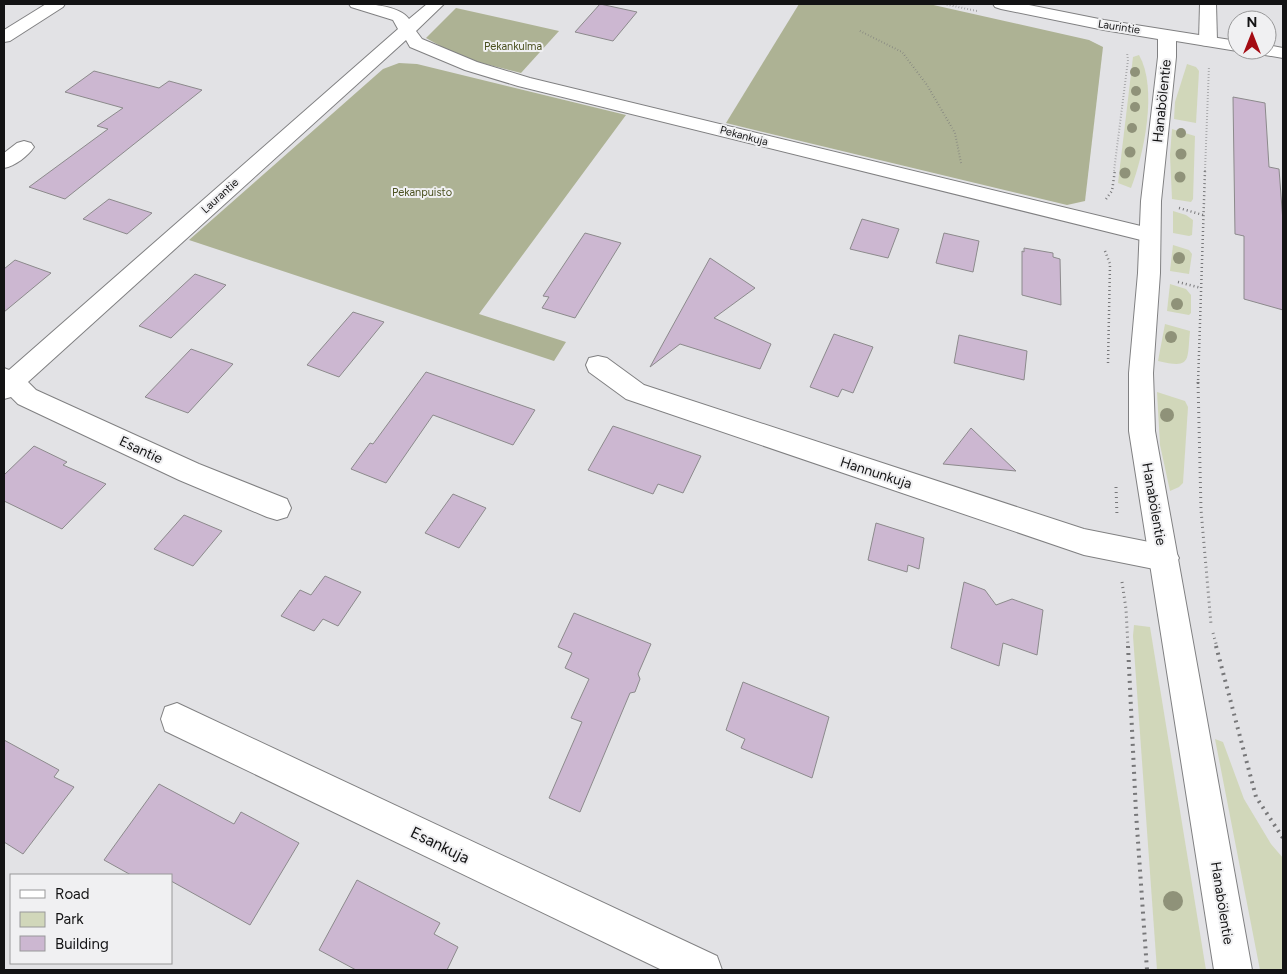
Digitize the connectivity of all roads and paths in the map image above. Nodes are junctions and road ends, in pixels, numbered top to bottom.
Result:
1 (57, 4) edge
2 (357, 4) edge
3 (436, 4) edge
4 (1001, 4) edge
5 (1208, 4) edge
6 (407, 31) junction
7 (860, 31) dead end
8 (1167, 34) junction
9 (4, 37) edge
10 (1208, 41) junction
11 (1227, 44) edge
12 (1215, 63) dead end
13 (24, 147) dead end
14 (4, 162) edge
15 (957, 188) junction
16 (1149, 235) junction
17 (598, 365) dead end
18 (7, 383) edge
19 (277, 508) dead end
20 (1164, 558) junction
21 (177, 719) dead end
22 (1283, 838) edge
23 (703, 970) edge
24 (1233, 970) edge

1 - 9 street
2 - 6 street, Pekankuja
3 - 6 street, Laurantie
4 - 8 street, Laurintie
5 - 10 street
6 - 15 street, Pekankuja
6 - 18 street, Laurantie
7 - 15 path
8 - 10 street, Laurintie
8 - 16 street, Hanabölentie
10 - 11 street, Laurintie
12 - 22 path
13 - 14 street
15 - 16 street, Pekankuja
16 - 20 street, Hanabölentie
17 - 20 street, Hannunkuja
18 - 19 street, Esantie
20 - 24 street, Hanabölentie
21 - 23 street, Esankuja

